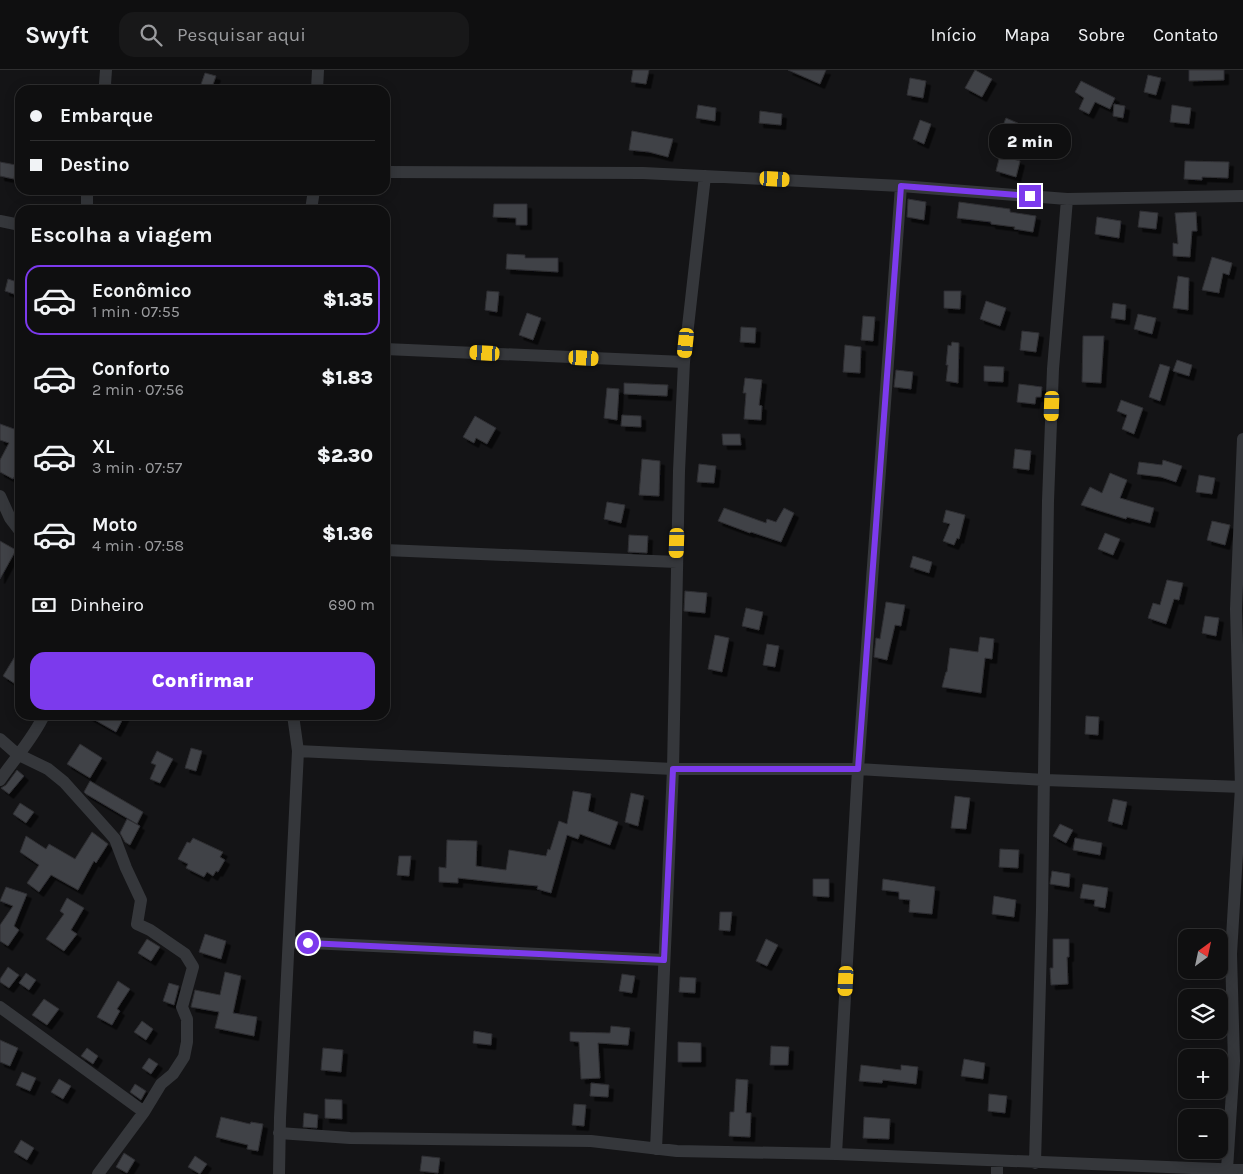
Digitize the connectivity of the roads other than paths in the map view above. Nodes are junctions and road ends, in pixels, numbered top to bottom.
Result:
1 (106, 70) edge
2 (318, 70) edge
3 (105, 85) edge
4 (318, 85) edge
5 (390, 172) edge
6 (704, 176) junction
7 (901, 186) junction
8 (1243, 196) edge
9 (1067, 199) junction
10 (0, 221) edge
11 (15, 224) edge
12 (390, 349) edge
13 (684, 362) junction
14 (1243, 439) edge
15 (0, 496) edge
16 (15, 524) edge
17 (390, 550) edge
18 (677, 562) junction
19 (42, 720) edge
20 (294, 720) edge
21 (0, 739) edge
22 (298, 751) junction
23 (18, 754) junction
24 (673, 769) junction
25 (858, 769) junction
26 (0, 780) edge
27 (1045, 780) junction
28 (1242, 787) edge
29 (290, 942) junction
30 (664, 960) junction
31 (0, 1007) edge
32 (144, 1112) junction
33 (280, 1133) junction
34 (656, 1149) junction
35 (836, 1154) junction
36 (1035, 1163) junction
37 (997, 1168) edge
38 (1227, 1169) junction
39 (1243, 1170) edge
40 (98, 1174) edge
41 (279, 1174) edge

1 - 3 street
2 - 4 street
5 - 6 street
6 - 7 street
6 - 13 street
7 - 9 street
7 - 25 street
8 - 9 street
9 - 27 street
10 - 11 street
12 - 13 street
13 - 18 street
14 - 28 street
15 - 16 street
17 - 18 street
18 - 24 street
19 - 23 street
20 - 22 street
21 - 23 street
22 - 24 street
22 - 29 street
23 - 26 street
23 - 32 street
24 - 25 street
24 - 30 street
25 - 27 street
25 - 35 street
27 - 28 street
27 - 36 street
28 - 38 street
29 - 30 street
29 - 33 street
30 - 34 street
31 - 32 street
32 - 40 street
33 - 34 street
33 - 41 street
34 - 35 street
35 - 37 street
36 - 37 street
36 - 38 street
38 - 39 street

